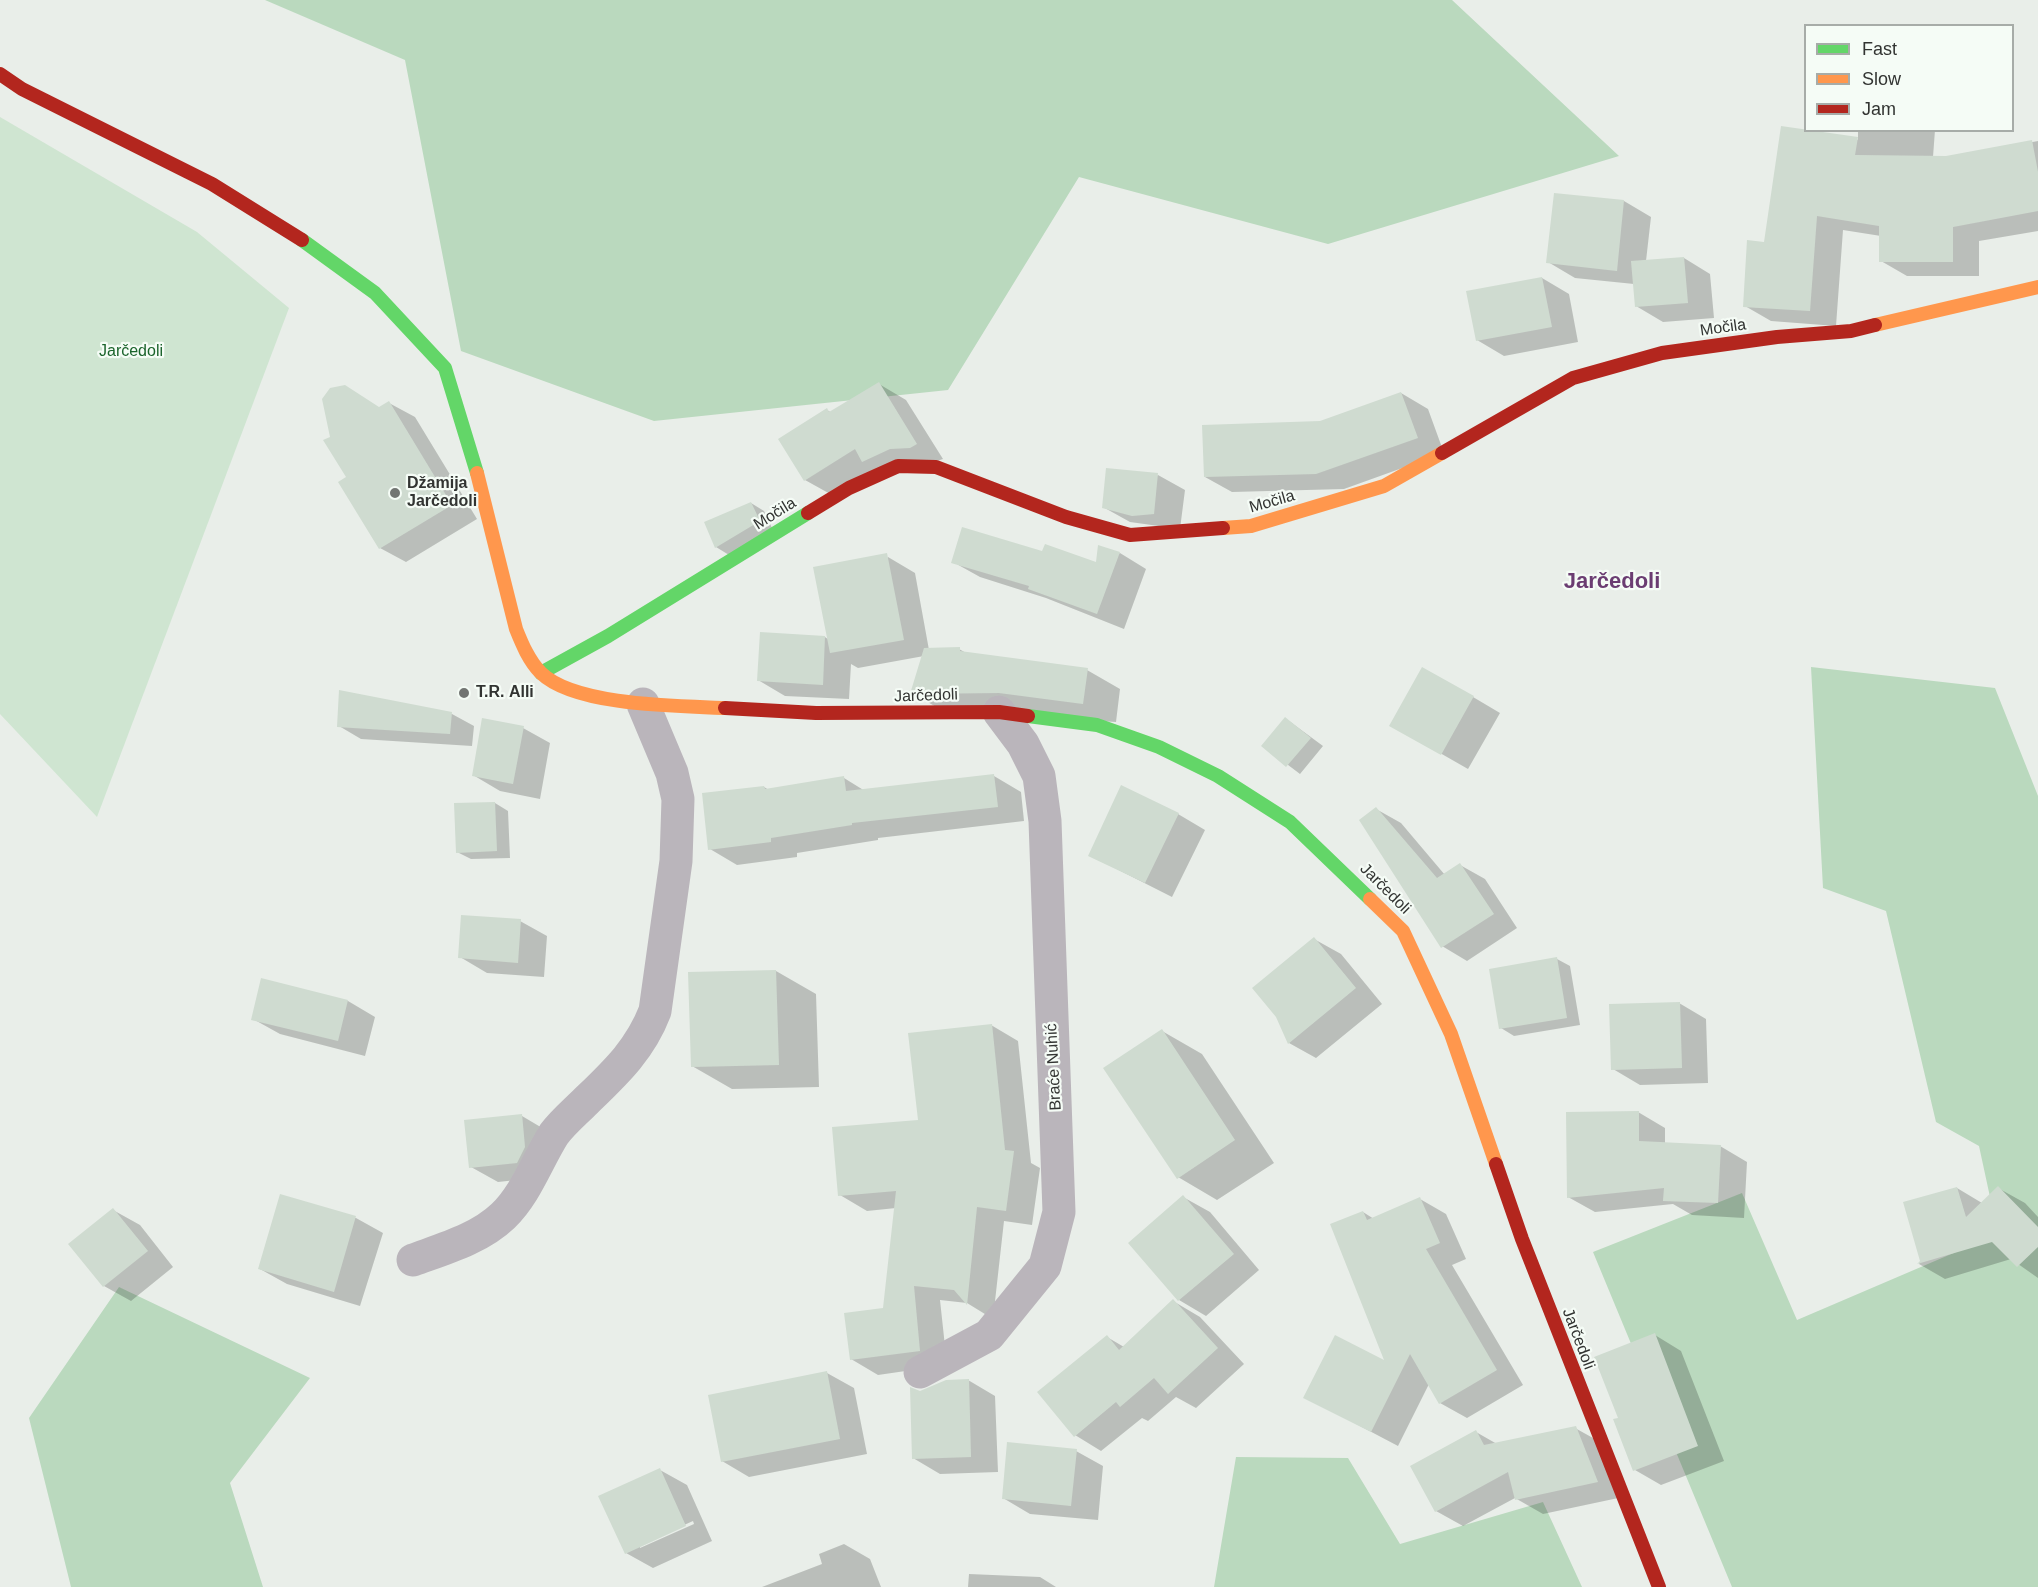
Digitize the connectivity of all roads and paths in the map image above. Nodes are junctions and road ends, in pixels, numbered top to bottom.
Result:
1 (0, 74) edge
2 (2038, 287) edge
3 (541, 673) junction
4 (643, 704) junction
5 (999, 712) junction
6 (413, 1260) dead end
7 (920, 1372) dead end
8 (1659, 1587) edge

1 - 3 street, Jarčedoli
2 - 3 street, Močila
3 - 4 street, Jarčedoli
4 - 5 street, Jarčedoli
4 - 6 street
5 - 7 street, Braće Nuhić
5 - 8 street, Jarčedoli

